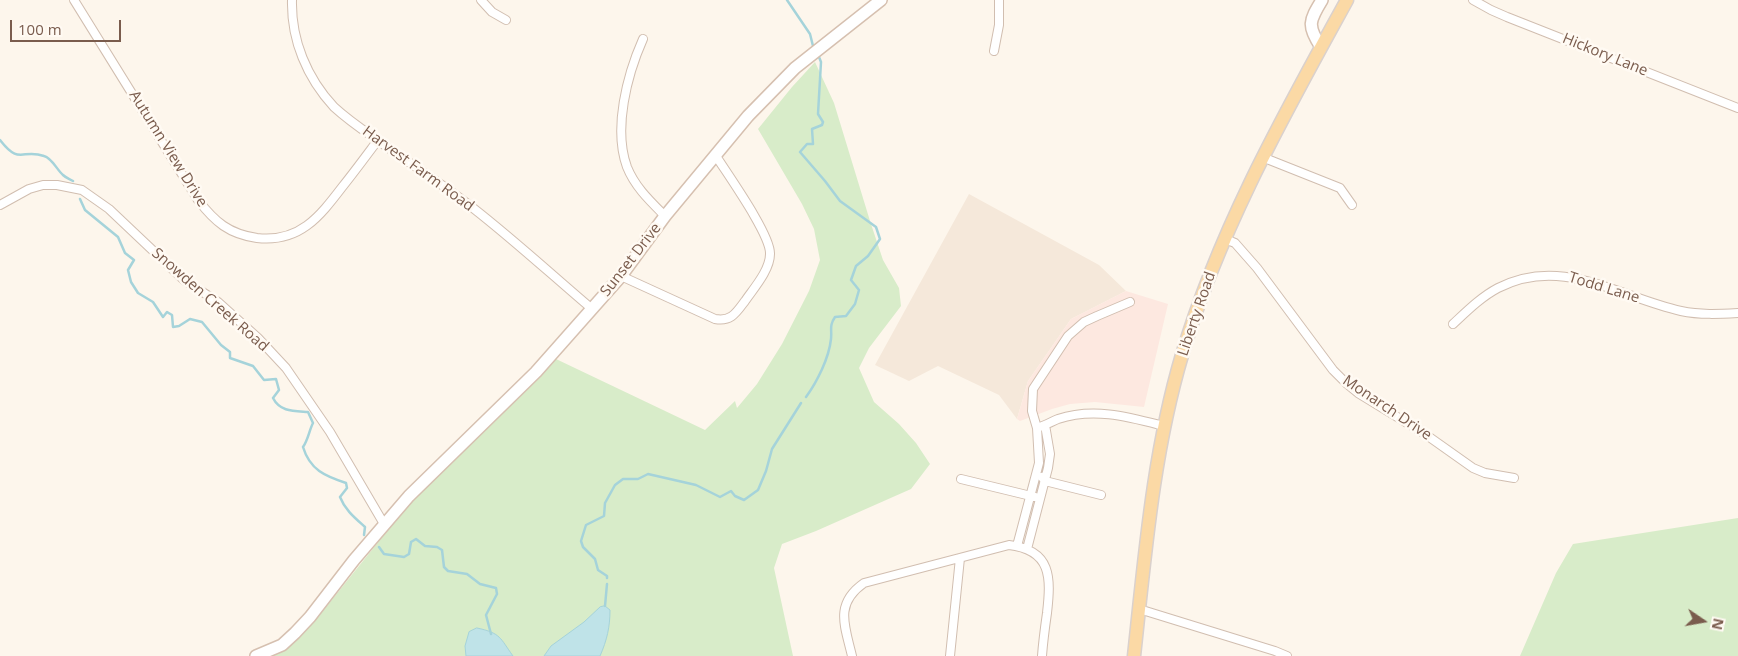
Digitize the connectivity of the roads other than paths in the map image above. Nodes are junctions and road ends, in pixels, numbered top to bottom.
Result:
1 (74, 0) edge
2 (292, 0) edge
3 (481, 0) edge
4 (881, 0) edge
5 (999, 0) edge
6 (1322, 0) edge
7 (1347, 0) edge
8 (1473, 0) edge
9 (506, 20) dead end
10 (644, 39) dead end
11 (1321, 47) junction
12 (994, 51) dead end
13 (1738, 108) edge
14 (378, 140) junction
15 (716, 156) junction
16 (1262, 157) junction
17 (0, 205) edge
18 (1352, 205) dead end
19 (665, 216) junction
20 (1225, 239) junction
21 (621, 276) junction
22 (1130, 302) dead end
23 (592, 309) junction
24 (1738, 313) edge
25 (1453, 324) dead end
26 (1045, 425) junction
27 (1164, 426) junction
28 (1037, 428) junction
29 (1037, 472) junction
30 (1514, 478) dead end
31 (961, 479) dead end
32 (1045, 480) junction
33 (1101, 495) dead end
34 (1030, 496) junction
35 (1040, 498) junction
36 (384, 524) junction
37 (1017, 546) junction
38 (1027, 549) junction
39 (960, 558) junction
40 (1139, 609) junction
41 (256, 656) edge
42 (852, 656) edge
43 (950, 656) edge
44 (1042, 656) edge
45 (1134, 656) edge
46 (1287, 656) edge

1 - 14 street, Autumn View Drive
2 - 14 street, Harvest Farm Road
3 - 9 street
4 - 15 street, Sunset Drive
5 - 12 street
6 - 11 street
7 - 11 main road, Liberty Road
8 - 13 street, Hickory Lane
10 - 19 street
11 - 16 main road, Liberty Road
14 - 23 street, Harvest Farm Road
15 - 19 street, Sunset Drive
15 - 21 street
16 - 18 street
16 - 20 main road, Liberty Road
17 - 36 street, Snowden Creek Road
19 - 21 street, Sunset Drive
20 - 27 main road, Liberty Road
20 - 30 street, Monarch Drive
21 - 23 street, Sunset Drive
22 - 28 street
23 - 36 street, Sunset Drive
24 - 25 street, Todd Lane
26 - 27 street
26 - 28 street
26 - 32 street
27 - 40 main road, Liberty Road
28 - 29 street
29 - 32 street
29 - 34 street
31 - 34 street
32 - 33 street
32 - 35 street
34 - 35 street
34 - 37 street
35 - 38 street
36 - 41 street, Sunset Drive
37 - 38 street
37 - 39 street
38 - 44 street
39 - 42 street
39 - 43 street
40 - 45 main road, Liberty Road
40 - 46 street

